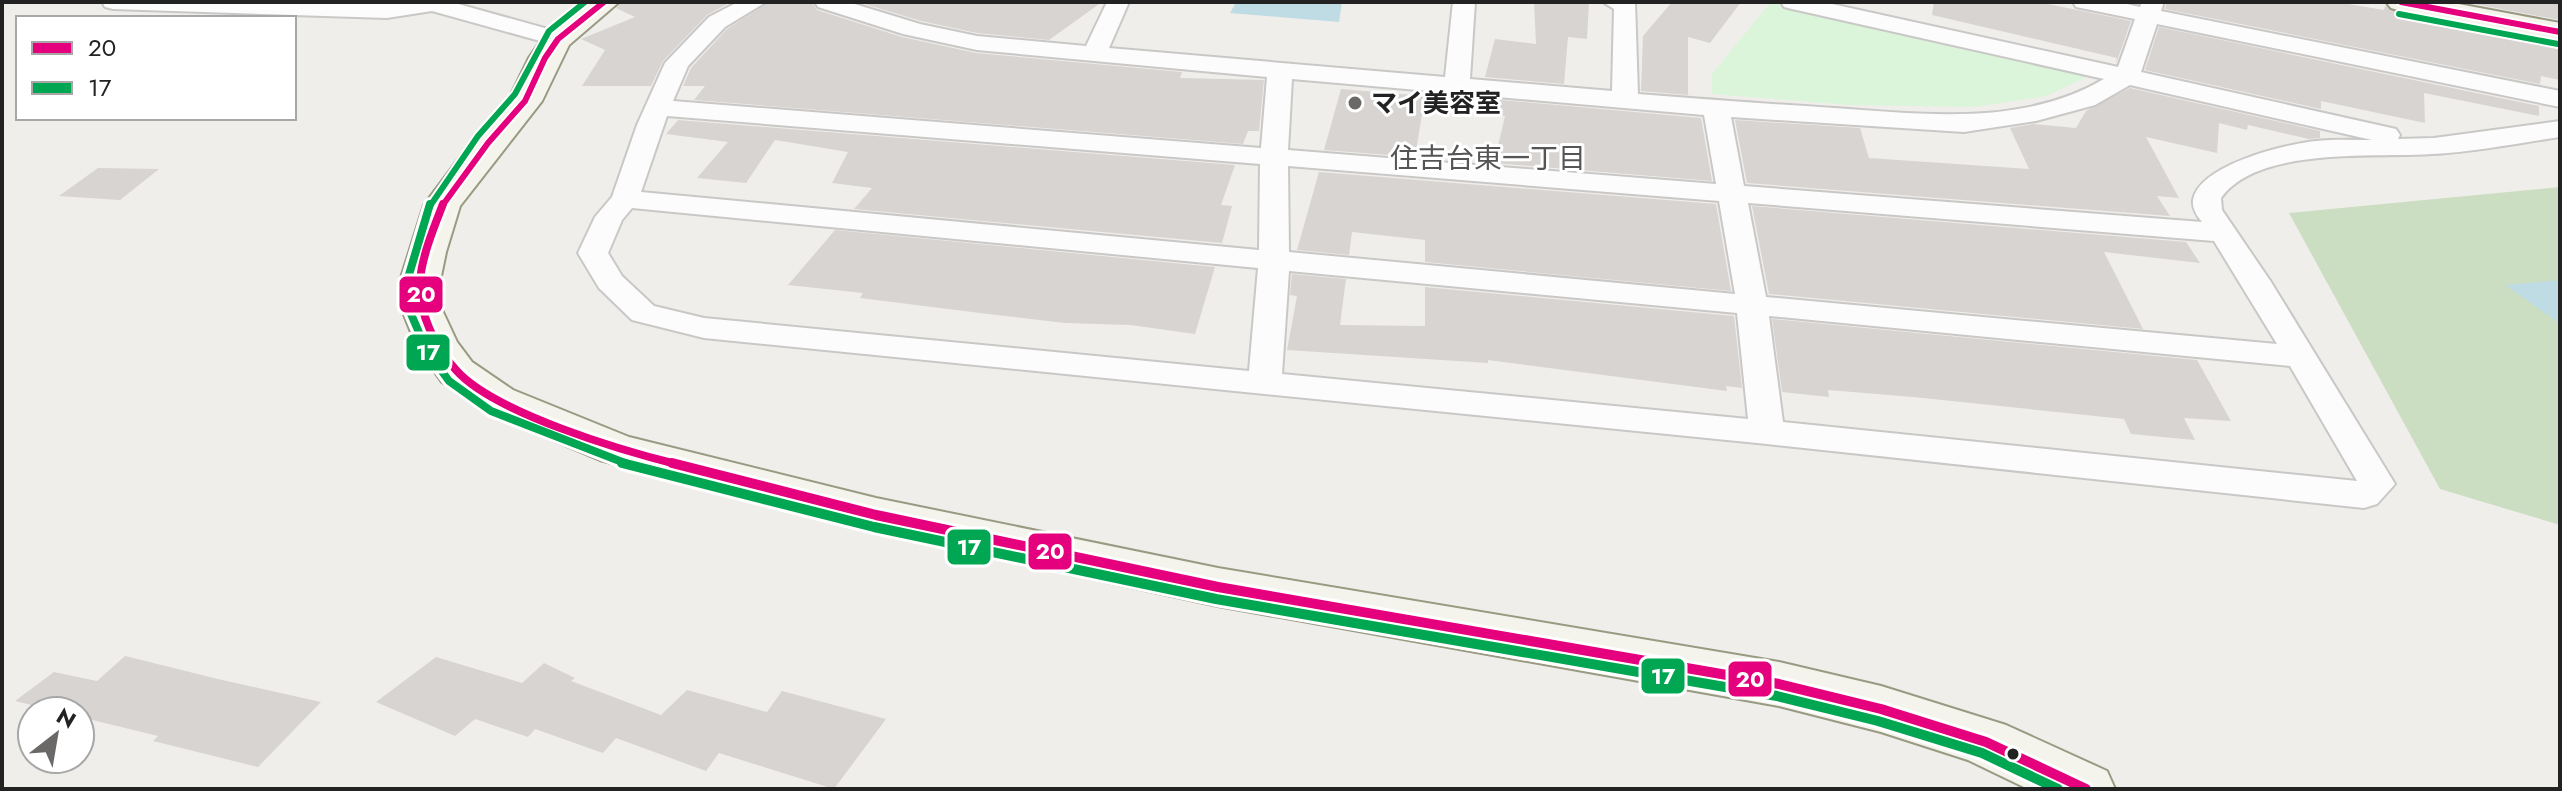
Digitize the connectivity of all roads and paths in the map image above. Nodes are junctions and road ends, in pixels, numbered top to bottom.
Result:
1 (113, 2) edge
2 (604, 2) edge
3 (755, 2) edge
4 (826, 2) edge
5 (1118, 2) edge
6 (1464, 2) edge
7 (1614, 2) edge
8 (1792, 2) edge
9 (2084, 2) edge
10 (2401, 2) edge
11 (398, 6) edge
12 (2151, 9) edge
13 (2560, 32) edge
14 (558, 39) junction
15 (1094, 54) junction
16 (1280, 73) junction
17 (2127, 76) junction
18 (1457, 85) junction
19 (2560, 99) edge
20 (1625, 100) junction
21 (660, 108) junction
22 (1716, 108) junction
23 (2560, 129) edge
24 (2434, 146) junction
25 (1274, 157) junction
26 (1733, 194) junction
27 (625, 199) junction
28 (2225, 233) junction
29 (1274, 262) junction
30 (1752, 304) junction
31 (2302, 357) junction
32 (1265, 384) junction
33 (1767, 432) junction
34 (2086, 789) edge

1 - 11 street
2 - 14 street
3 - 21 street
4 - 15 street
5 - 15 street
6 - 18 street
7 - 20 street
8 - 17 street
9 - 12 street
10 - 13 street
11 - 14 street
12 - 17 street
12 - 19 street
14 - 34 street
15 - 16 street
16 - 18 street
16 - 25 street
17 - 22 street
17 - 24 street
18 - 20 street
20 - 22 street
21 - 25 street
21 - 27 street
22 - 26 street
23 - 24 street
24 - 28 street
25 - 26 street
25 - 29 street
26 - 28 street
26 - 30 street
27 - 29 street
27 - 32 street
28 - 31 street
29 - 30 street
29 - 32 street
30 - 31 street
30 - 33 street
31 - 33 street
32 - 33 street

